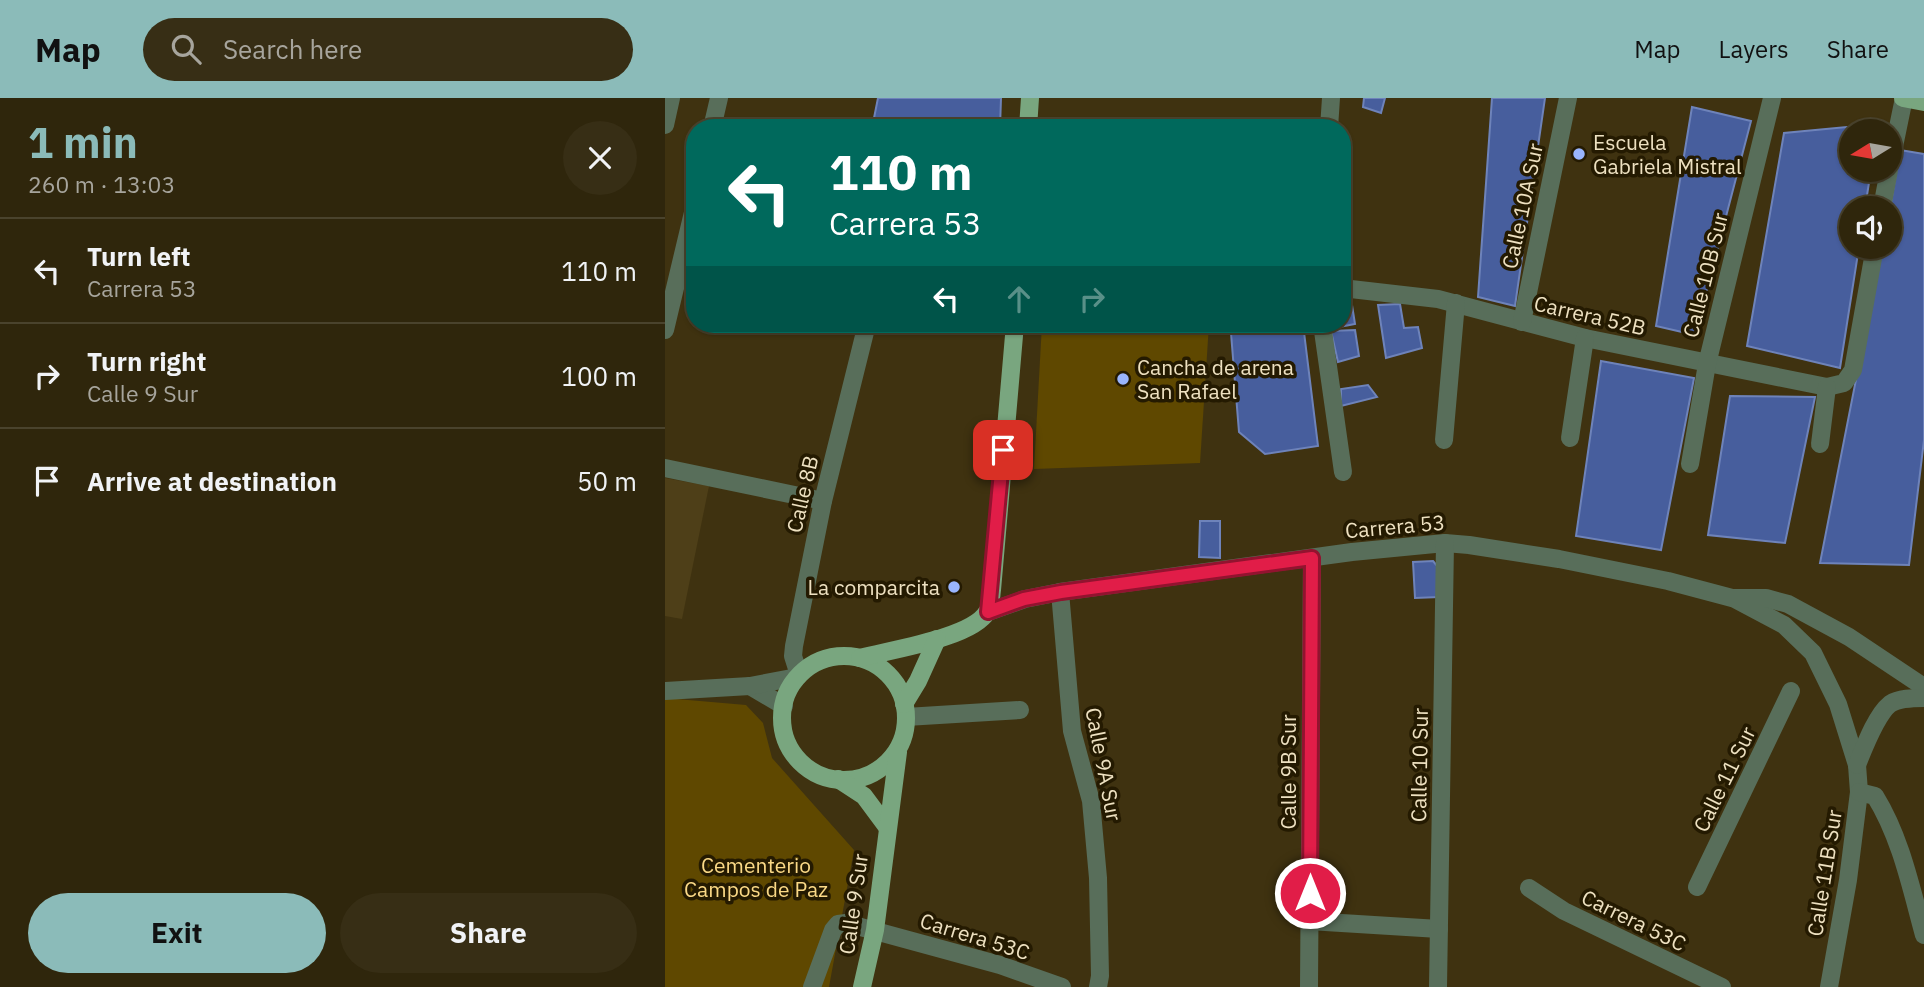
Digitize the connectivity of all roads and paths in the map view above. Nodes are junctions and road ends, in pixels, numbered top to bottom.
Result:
1 (671, 98) edge
2 (719, 98) edge
3 (1030, 98) edge
4 (1331, 98) edge
5 (1568, 98) edge
6 (1772, 98) edge
7 (1903, 98) edge
8 (1924, 102) edge
9 (714, 119) edge
10 (1029, 119) edge
11 (1330, 119) edge
12 (1899, 119) edge
13 (665, 125) edge
14 (686, 242) edge
15 (1873, 259) edge
16 (1351, 289) edge
17 (1456, 303) junction
18 (1522, 322) junction
19 (665, 330) edge
20 (865, 333) edge
21 (1014, 333) edge
22 (1323, 333) edge
23 (1585, 338) junction
24 (1707, 364) junction
25 (1827, 387) junction
26 (1570, 438) dead end
27 (1444, 440) dead end
28 (1820, 444) dead end
29 (1690, 464) dead end
30 (665, 468) edge
31 (1343, 472) dead end
32 (823, 501) junction
33 (1445, 543) junction
34 (1312, 558) junction
35 (1061, 592) junction
36 (1732, 598) junction
37 (988, 612) junction
38 (937, 639) junction
39 (860, 658) junction
40 (798, 676) junction
41 (750, 686) junction
42 (1924, 687) edge
43 (665, 691) edge
44 (1791, 691) dead end
45 (1924, 698) edge
46 (784, 706) junction
47 (1020, 710) dead end
48 (905, 711) junction
49 (898, 752) junction
50 (1857, 765) junction
51 (838, 779) junction
52 (1859, 792) junction
53 (887, 827) junction
54 (1697, 887) dead end
55 (1529, 888) dead end
56 (1310, 920) junction
57 (1439, 929) junction
58 (875, 930) junction
59 (1924, 935) edge
60 (812, 987) edge
61 (862, 987) edge
62 (1062, 987) edge
63 (1098, 987) edge
64 (1309, 987) edge
65 (1437, 987) edge
66 (1722, 987) edge
67 (1829, 987) edge

1 - 13 street
2 - 9 street
3 - 10 main road
4 - 11 street
5 - 18 street, Calle 10A Sur
6 - 24 street, Calle 10B Sur
7 - 8 main road
7 - 12 street
14 - 19 street
15 - 25 street
16 - 17 street, Carrera 52B
17 - 18 street, Carrera 52B
17 - 27 street
18 - 23 street, Carrera 52B
20 - 32 street, Calle 8B
21 - 37 main road
22 - 31 street
23 - 24 street, Carrera 52B
23 - 26 street
24 - 25 street, Carrera 52B
24 - 29 street, Calle 10B Sur
25 - 28 street
30 - 32 street
32 - 40 street, Calle 8B
33 - 34 street, Carrera 53
33 - 36 street, Carrera 53
33 - 57 street, Calle 10 Sur
34 - 35 street, Carrera 53
34 - 56 street, Calle 9B Sur
35 - 37 street, Carrera 53
35 - 63 street, Calle 9A Sur
36 - 42 street, Carrera 53
36 - 50 street, Calle 11B Sur
37 - 38 main road, Carrera 53
38 - 39 main road, Carrera 53
38 - 48 main road
39 - 40 main road
39 - 48 main road
40 - 41 street
40 - 46 main road
41 - 43 street
41 - 46 street
44 - 54 street, Calle 11 Sur
45 - 50 street, Calle 11B Sur
46 - 51 main road
47 - 48 street
48 - 49 main road
49 - 51 main road
49 - 53 main road, Calle 9 Sur
50 - 52 street, Calle 11B Sur
51 - 53 main road
52 - 59 street
52 - 67 street, Calle 11B Sur
53 - 58 main road, Calle 9 Sur
55 - 66 street, Carrera 53C
56 - 57 street
56 - 64 street, Calle 9B Sur
57 - 65 street, Calle 10 Sur
58 - 60 street, Carrera 53C
58 - 61 main road, Calle 9 Sur
58 - 62 street, Carrera 53C

